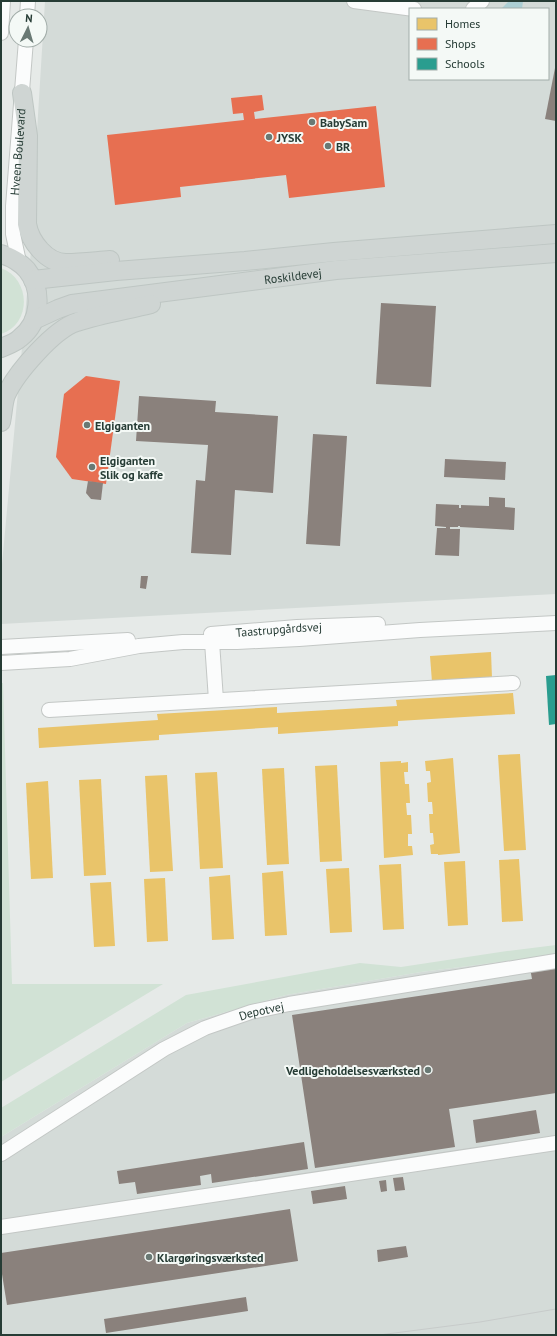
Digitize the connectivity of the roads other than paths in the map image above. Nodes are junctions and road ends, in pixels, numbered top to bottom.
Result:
1 (3, 1) edge
2 (354, 1) edge
3 (482, 1) edge
4 (409, 8) edge
5 (474, 8) edge
6 (1, 33) edge
7 (25, 48) edge
8 (22, 93) junction
9 (556, 234) edge
10 (556, 253) edge
11 (1, 254) edge
12 (245, 261) junction
13 (19, 262) junction
14 (33, 280) junction
15 (176, 290) junction
16 (34, 320) junction
17 (1, 348) edge
18 (1, 422) edge
19 (556, 615) edge
20 (556, 623) edge
21 (212, 642) junction
22 (1, 647) edge
23 (1, 663) edge
24 (513, 683) dead end
25 (216, 700) junction
26 (49, 710) dead end
27 (556, 961) edge
28 (556, 1143) edge
29 (1, 1154) edge
30 (1, 1227) edge

1 - 6 street
2 - 4 street
3 - 5 street
7 - 8 street, Hveen Boulevard
8 - 12 main road
8 - 13 street, Hveen Boulevard
9 - 12 main road, Roskildevej
10 - 15 main road, Roskildevej
11 - 13 main road
12 - 14 main road, Roskildevej
13 - 14 main road
14 - 16 main road
15 - 16 main road, Roskildevej
15 - 18 main road
16 - 17 main road
19 - 22 street, Taastrupgårdsvej
20 - 21 street, Taastrupgårdsvej
21 - 23 street, Taastrupgårdsvej
21 - 25 street
24 - 25 street
25 - 26 street
27 - 29 street, Depotvej
28 - 30 street

